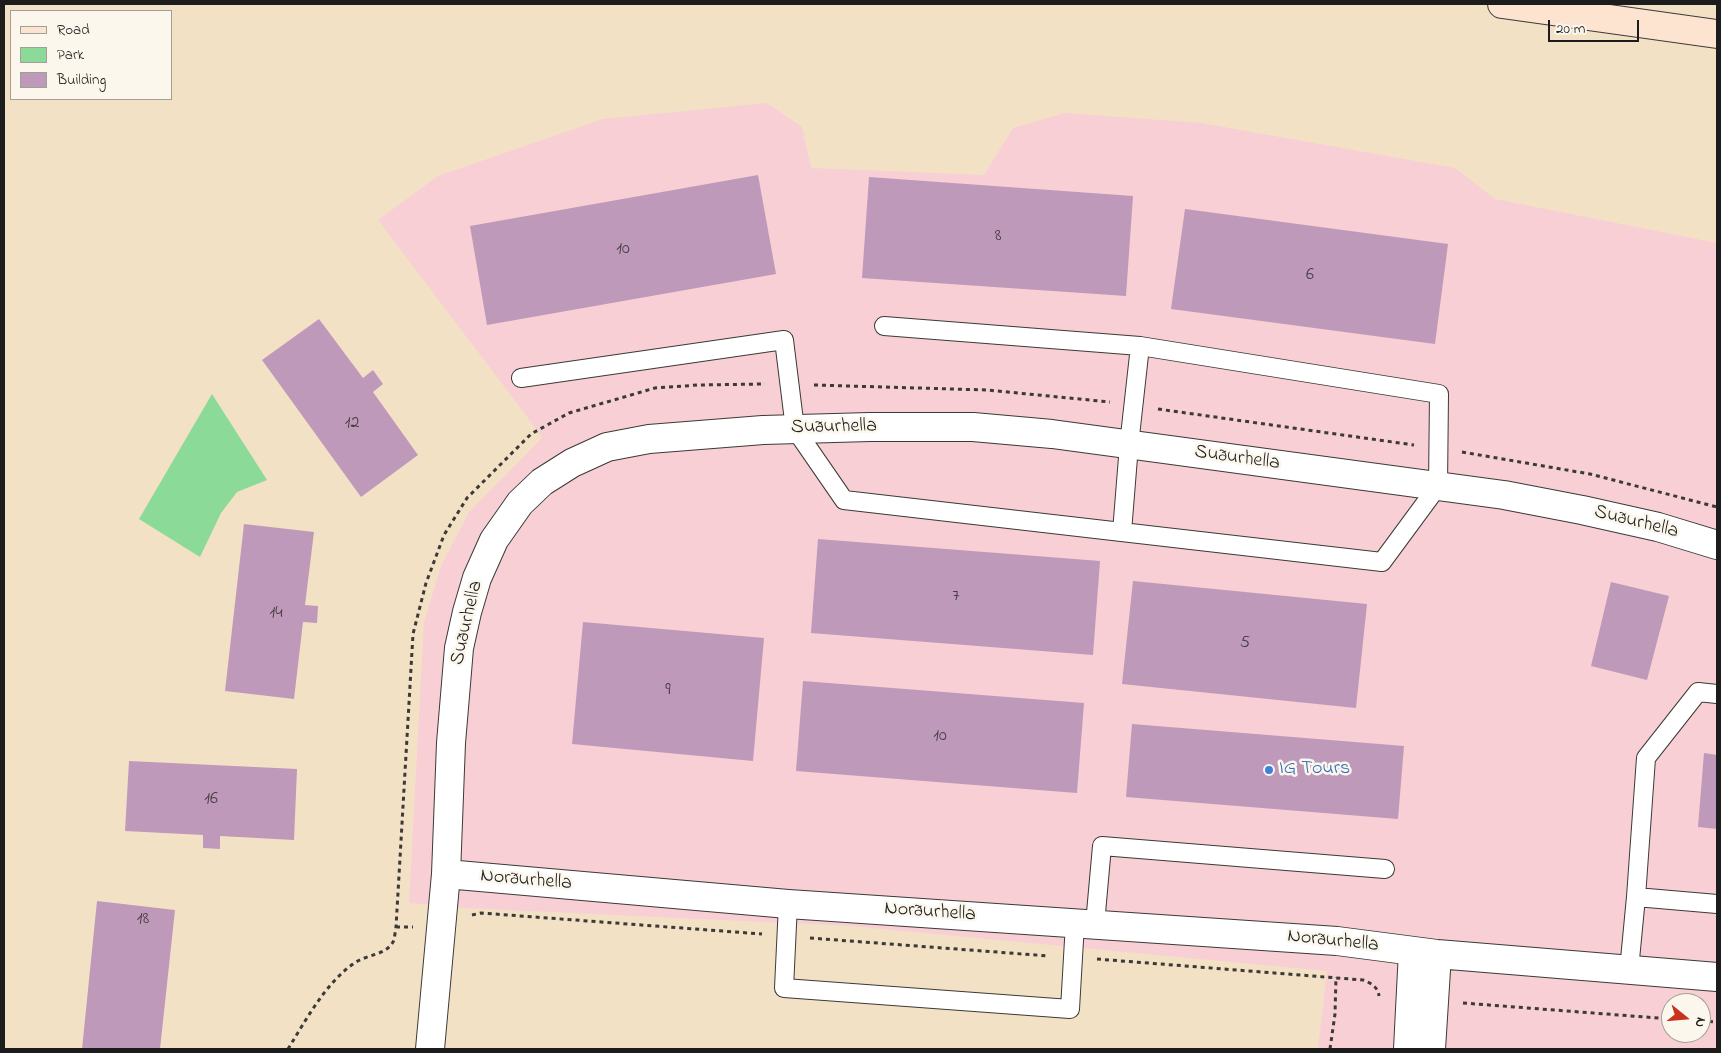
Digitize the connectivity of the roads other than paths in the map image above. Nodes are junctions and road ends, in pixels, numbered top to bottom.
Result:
1 (1502, 4) edge
2 (1717, 34) edge
3 (884, 326) dead end
4 (1140, 346) junction
5 (521, 378) dead end
6 (795, 429) junction
7 (1128, 445) junction
8 (1438, 486) junction
9 (1122, 532) junction
10 (1717, 545) edge
11 (1717, 694) edge
12 (1385, 869) dead end
13 (446, 874) junction
14 (1636, 897) junction
15 (788, 904) junction
16 (1717, 904) edge
17 (1085, 924) junction
18 (1425, 953) junction
19 (1629, 970) junction
20 (1717, 978) edge
21 (430, 1049) edge
22 (1408, 1049) edge
23 (1431, 1049) edge

1 - 2 main road
3 - 4 lane
4 - 7 lane
4 - 8 lane
5 - 6 lane
6 - 7 street, Suðurhella
6 - 9 lane
6 - 13 street, Suðurhella
7 - 8 street, Suðurhella
7 - 9 lane
8 - 9 lane
8 - 10 street, Suðurhella
11 - 14 lane
12 - 17 lane
13 - 15 street, Norðurhella
13 - 21 street, Suðurhella
14 - 16 lane
14 - 19 lane
15 - 17 street, Norðurhella
15 - 17 lane
17 - 18 street, Norðurhella
18 - 19 street, Norðurhella
18 - 22 street
18 - 23 street
19 - 20 street, Norðurhella

